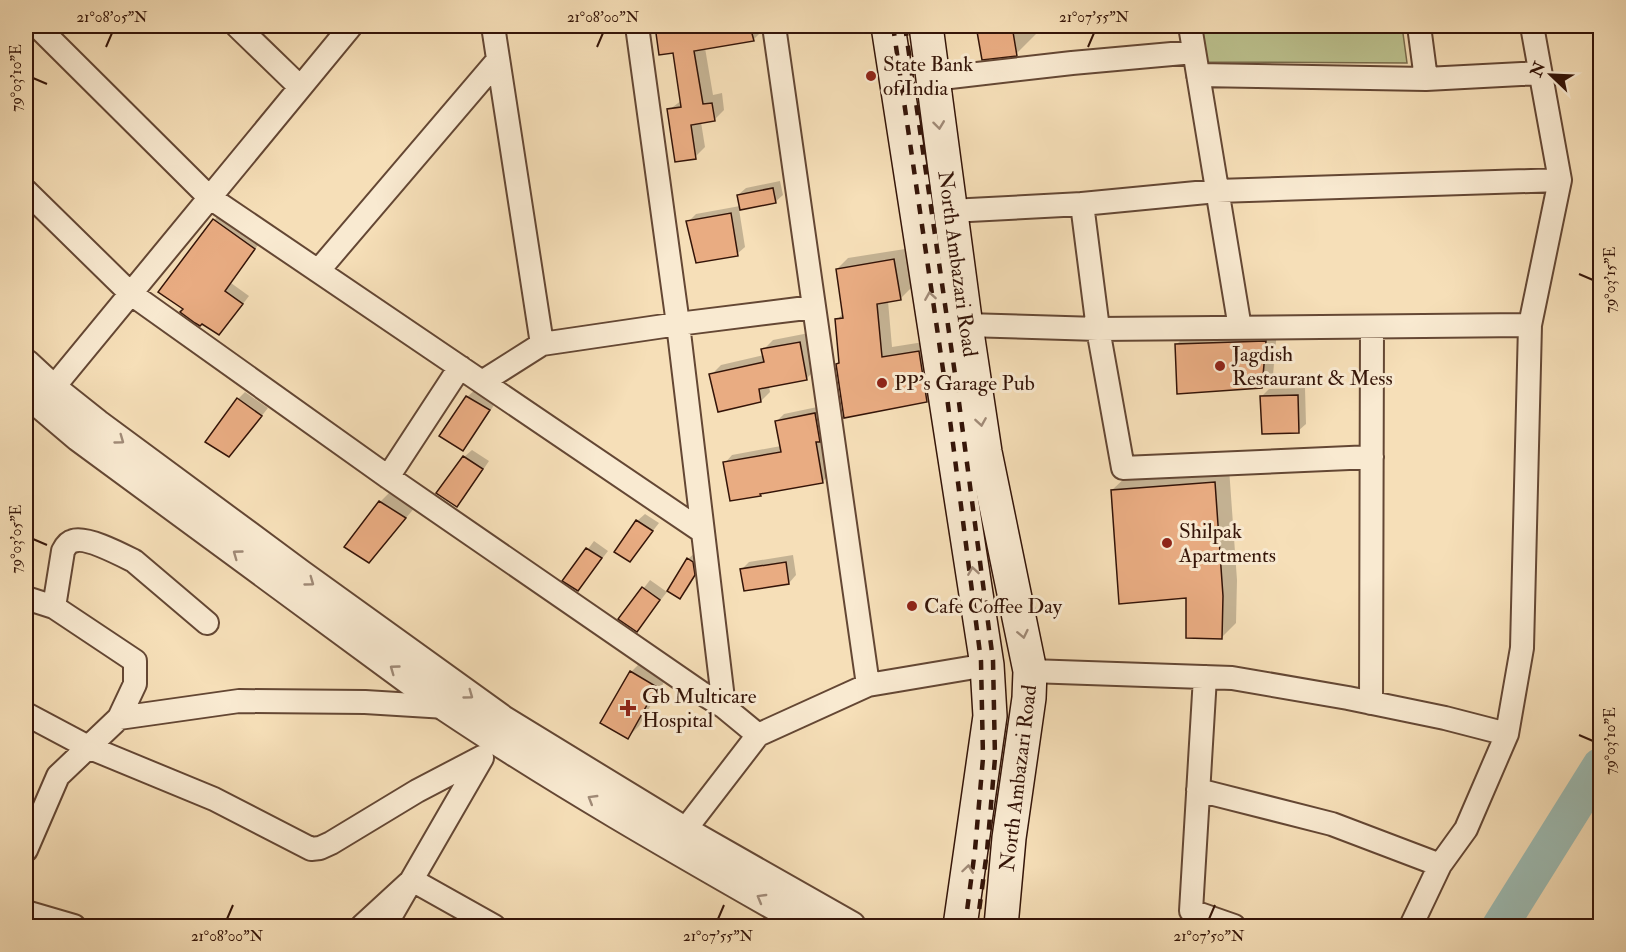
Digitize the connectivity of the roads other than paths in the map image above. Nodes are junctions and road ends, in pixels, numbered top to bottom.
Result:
1 (37, 26) edge
2 (237, 26) edge
3 (351, 26) edge
4 (492, 26) edge
5 (638, 26) edge
6 (774, 26) edge
7 (888, 26) edge
8 (926, 26) edge
9 (1190, 26) edge
10 (1419, 26) edge
11 (1532, 26) edge
12 (1194, 52) junction
13 (498, 60) junction
14 (1540, 73) junction
15 (1198, 75) junction
16 (933, 79) junction
17 (1426, 79) junction
18 (300, 87) junction
19 (1560, 180) junction
20 (1217, 191) junction
21 (26, 192) edge
22 (209, 197) junction
23 (1082, 204) junction
24 (950, 211) junction
25 (318, 271) junction
26 (130, 293) junction
27 (814, 307) junction
28 (678, 324) junction
29 (1530, 326) junction
30 (951, 327) junction
31 (1372, 327) junction
32 (1240, 328) junction
33 (1098, 329) junction
34 (542, 344) junction
35 (26, 364) edge
36 (460, 367) junction
37 (482, 382) junction
38 (39, 395) edge
39 (1372, 457) junction
40 (388, 477) junction
41 (703, 532) junction
42 (26, 598) edge
43 (54, 607) junction
44 (207, 623) dead end
45 (987, 664) junction
46 (1030, 671) junction
47 (1205, 677) junction
48 (868, 685) junction
49 (1371, 703) junction
50 (724, 706) junction
51 (446, 707) junction
52 (26, 714) edge
53 (119, 718) junction
54 (1507, 734) junction
55 (758, 735) junction
56 (493, 739) junction
57 (88, 747) junction
58 (1198, 790) junction
59 (679, 839) junction
60 (26, 850) edge
61 (1440, 864) junction
62 (412, 880) junction
63 (26, 912) edge
64 (806, 925) edge
65 (74, 927) edge
66 (362, 927) edge
67 (385, 927) edge
68 (494, 927) edge
69 (851, 927) edge
70 (960, 927) edge
71 (1001, 927) edge
72 (1234, 927) edge
73 (1411, 927) edge

1 - 22 street
2 - 18 street
3 - 18 street
4 - 13 street
5 - 28 street
6 - 27 street
30 -> 7 main road, North Ambazari Road
8 - 16 main road, North Ambazari Road
9 - 12 street
10 - 17 street
11 - 14 street
12 - 15 street
12 - 16 street
13 - 25 street
13 - 34 street
14 - 17 street
14 - 19 street
15 - 17 street
15 - 20 street
16 -> 24 main road, North Ambazari Road
18 - 22 street
19 - 20 street
19 - 29 street
20 - 23 street
20 - 32 street
21 - 26 street
22 - 25 street
22 - 26 street
23 - 24 street
23 - 33 street
24 - 30 main road, North Ambazari Road
25 - 36 street
26 - 38 street
26 - 40 street
27 - 28 street
27 - 48 street
28 - 34 street
28 - 41 street
29 - 31 street
29 - 54 street
30 - 33 street
45 -> 30 main road, North Ambazari Road
30 -> 46 main road, North Ambazari Road
31 - 32 street
31 - 39 street
32 - 33 street
33 - 39 street
34 - 37 street
35 - 38 street
36 - 37 street
36 - 40 street
37 - 41 street
51 -> 38 street
38 -> 56 street
39 - 49 street
40 - 50 street
41 - 50 street
42 - 43 street
43 - 44 street
43 - 53 street
45 - 48 street
70 -> 45 main road, North Ambazari Road
46 - 47 street
46 - 71 main road, North Ambazari Road
47 - 49 street
47 - 58 street
48 - 55 street
49 - 54 street
50 - 55 street
51 - 53 street
51 - 56 street
52 - 57 street
53 - 57 street
54 - 61 street
55 - 59 street
56 - 57 street
56 - 59 street
56 - 62 street
57 - 60 street
58 - 61 street
58 - 72 street
64 -> 59 street
59 - 69 street
61 - 73 street
62 - 66 street
62 - 67 street
62 - 68 street
63 - 65 street

